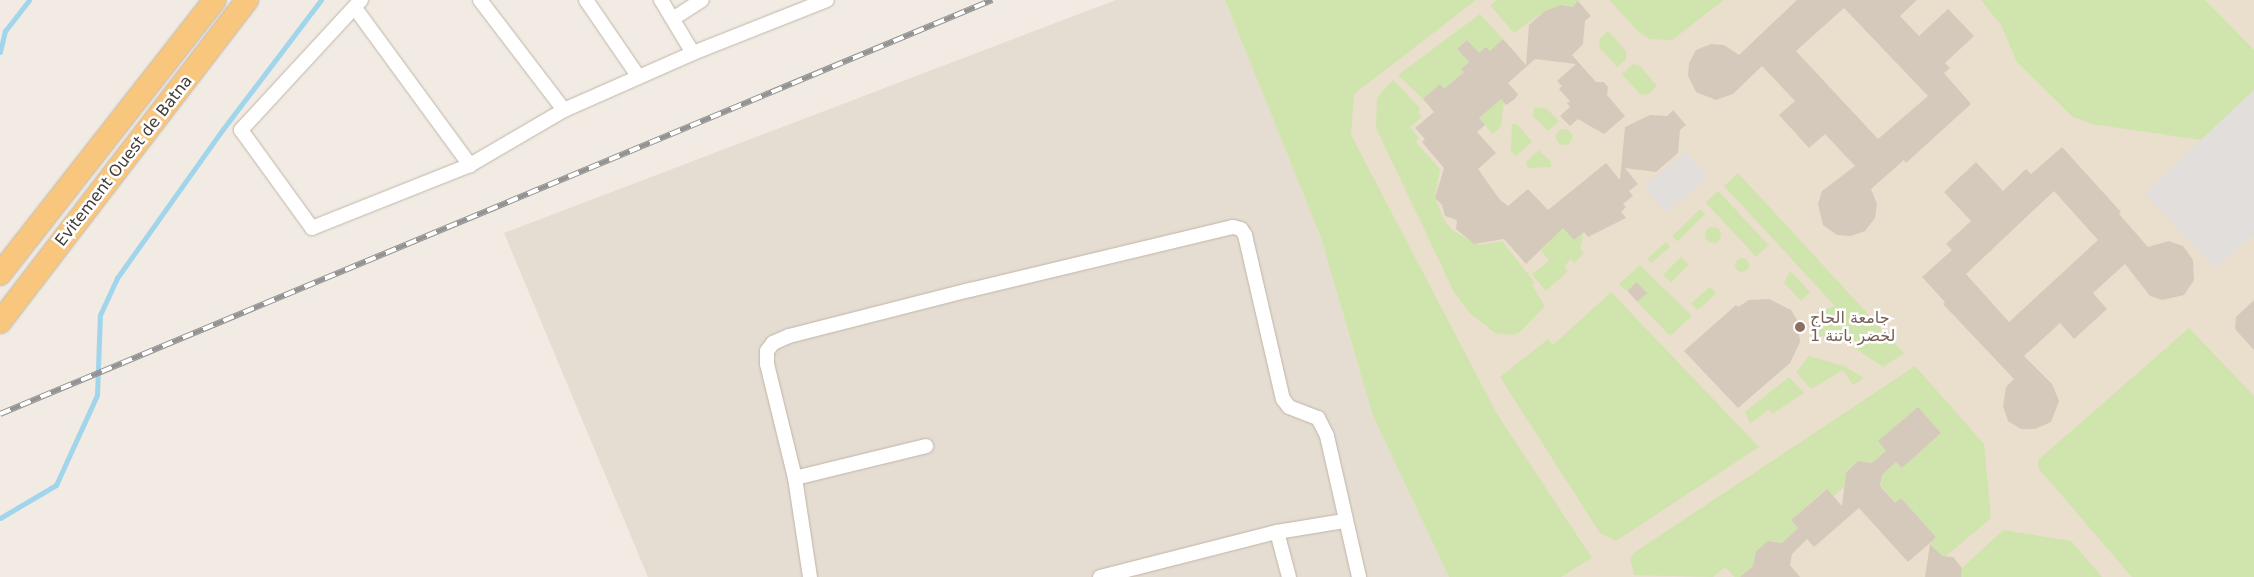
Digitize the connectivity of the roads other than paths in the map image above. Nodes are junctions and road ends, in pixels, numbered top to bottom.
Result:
1 (215, 0) edge
2 (247, 0) edge
3 (480, 0) edge
4 (586, 0) edge
5 (660, 0) edge
6 (702, 0) edge
7 (827, 0) edge
8 (358, 4) edge
9 (674, 18) junction
10 (693, 53) junction
11 (638, 76) junction
12 (564, 110) junction
13 (470, 165) junction
14 (0, 274) edge
15 (0, 322) edge
16 (926, 446) dead end
17 (795, 478) junction
18 (1344, 521) junction
19 (1277, 532) junction
20 (810, 577) edge
21 (1100, 577) edge
22 (1289, 577) edge
23 (1359, 577) edge

1 - 14 highway, Evitement Ouest de Batna
2 - 15 highway, Evitement Ouest de Batna
3 - 12 street
4 - 11 street
5 - 9 street
6 - 9 street
7 - 10 street
8 - 13 street
8 - 13 street
9 - 10 street
10 - 11 street
11 - 12 street
12 - 13 street
16 - 17 street
17 - 18 street
17 - 20 street
18 - 19 street
18 - 23 street
19 - 21 street
19 - 22 street

